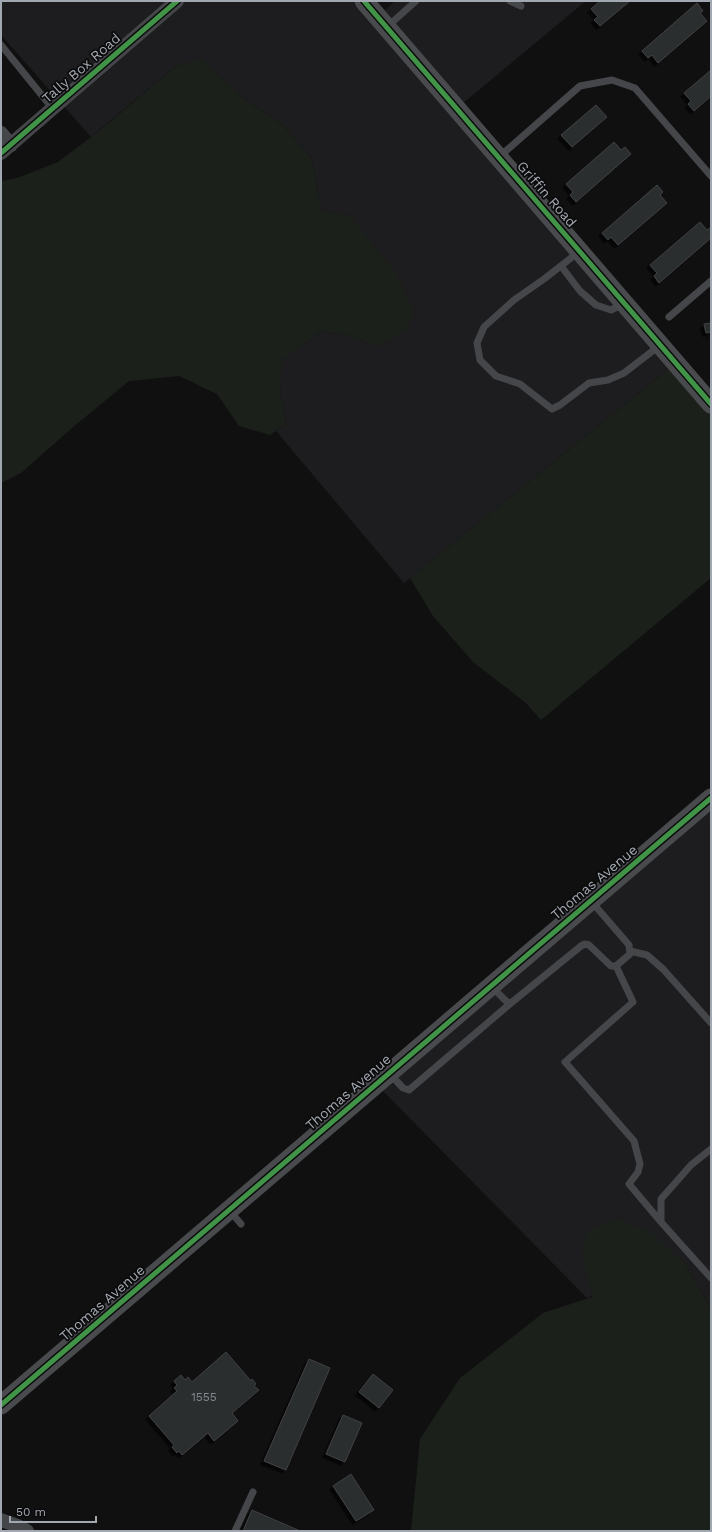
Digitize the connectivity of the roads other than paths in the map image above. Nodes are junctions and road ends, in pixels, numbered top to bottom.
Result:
1 (177, 1) edge
2 (364, 1) edge
3 (416, 1) edge
4 (510, 1) edge
5 (522, 6) dead end
6 (387, 28) junction
7 (1, 45) edge
8 (53, 108) junction
9 (1, 133) edge
10 (6, 149) edge
11 (498, 157) junction
12 (711, 176) edge
13 (580, 251) junction
14 (561, 266) junction
15 (711, 281) edge
16 (624, 303) junction
17 (669, 317) dead end
18 (660, 345) junction
19 (711, 404) edge
20 (711, 798) edge
21 (590, 900) junction
22 (630, 951) junction
23 (616, 966) junction
24 (491, 985) junction
25 (511, 1003) junction
26 (711, 1023) edge
27 (388, 1073) junction
28 (711, 1149) edge
29 (229, 1210) junction
30 (662, 1222) junction
31 (241, 1224) dead end
32 (711, 1278) edge
33 (1, 1405) edge
34 (253, 1492) dead end
35 (1, 1520) edge
36 (27, 1531) edge
37 (235, 1531) edge

1 - 8 street, Tally Box Road
2 - 6 street, Griffin Road
3 - 6 lane
4 - 5 lane
6 - 11 street, Griffin Road
7 - 8 lane
8 - 10 street, Tally Box Road
9 - 10 street
11 - 12 lane
11 - 13 street, Griffin Road
13 - 14 lane
13 - 16 street, Griffin Road
14 - 16 lane
14 - 18 lane
15 - 17 lane
16 - 18 street, Griffin Road
18 - 19 street, Griffin Road
20 - 21 street, Thomas Avenue
21 - 22 lane
21 - 24 street, Thomas Avenue
22 - 23 lane
22 - 26 lane
23 - 25 lane
23 - 30 lane
24 - 25 lane
24 - 27 street, Thomas Avenue
25 - 27 lane
27 - 29 street, Thomas Avenue
28 - 30 lane
29 - 31 lane
29 - 33 street, Thomas Avenue
30 - 32 lane
34 - 37 lane
35 - 36 street

